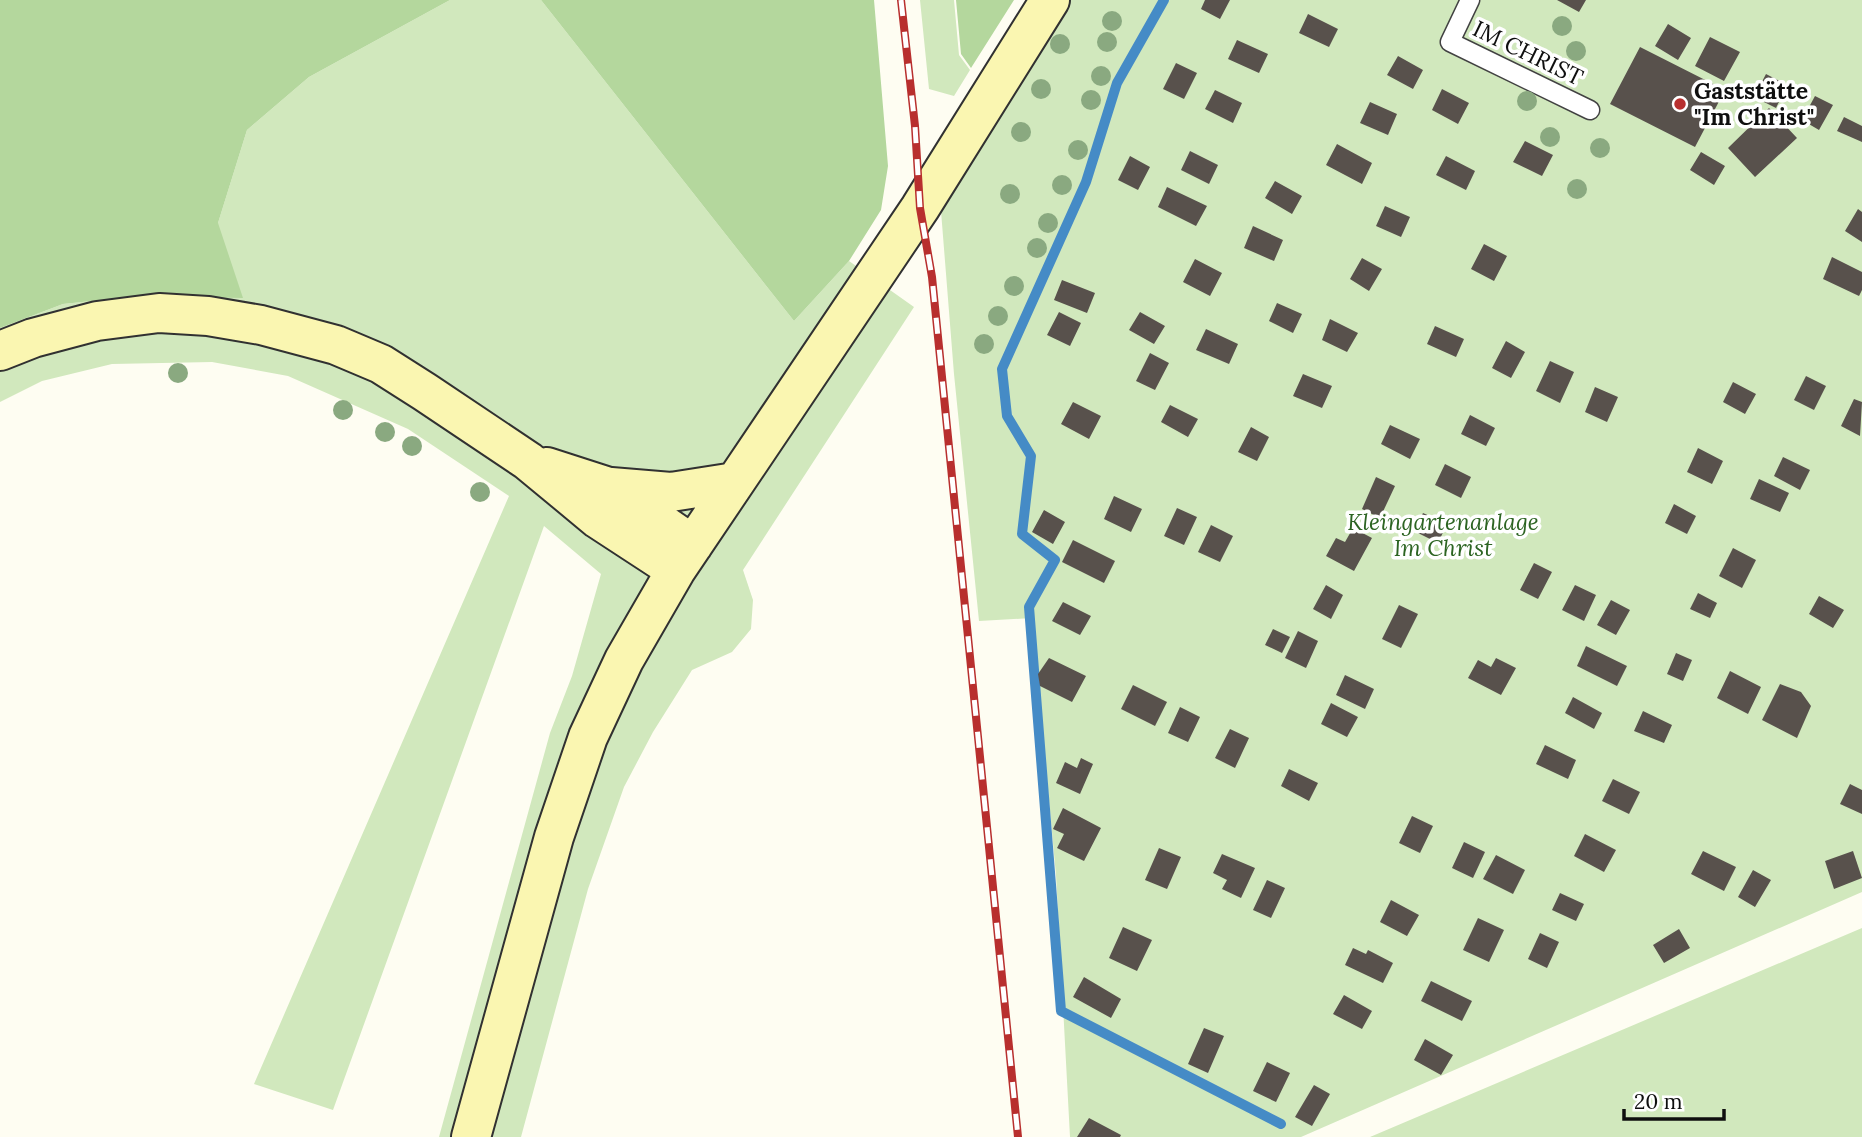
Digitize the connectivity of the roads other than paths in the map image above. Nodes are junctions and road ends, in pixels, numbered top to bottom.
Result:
1 (1050, 0) edge
2 (1470, 0) edge
3 (1590, 110) dead end
4 (0, 352) edge
5 (528, 461) junction
6 (735, 482) junction
7 (609, 487) junction
8 (684, 558) junction
9 (471, 1137) edge

1 - 6 main road
2 - 3 lane, IM CHRIST
4 - 5 main road
5 - 7 main road
5 - 8 main road
6 - 7 main road
6 - 8 main road
7 - 8 main road
8 - 9 main road

